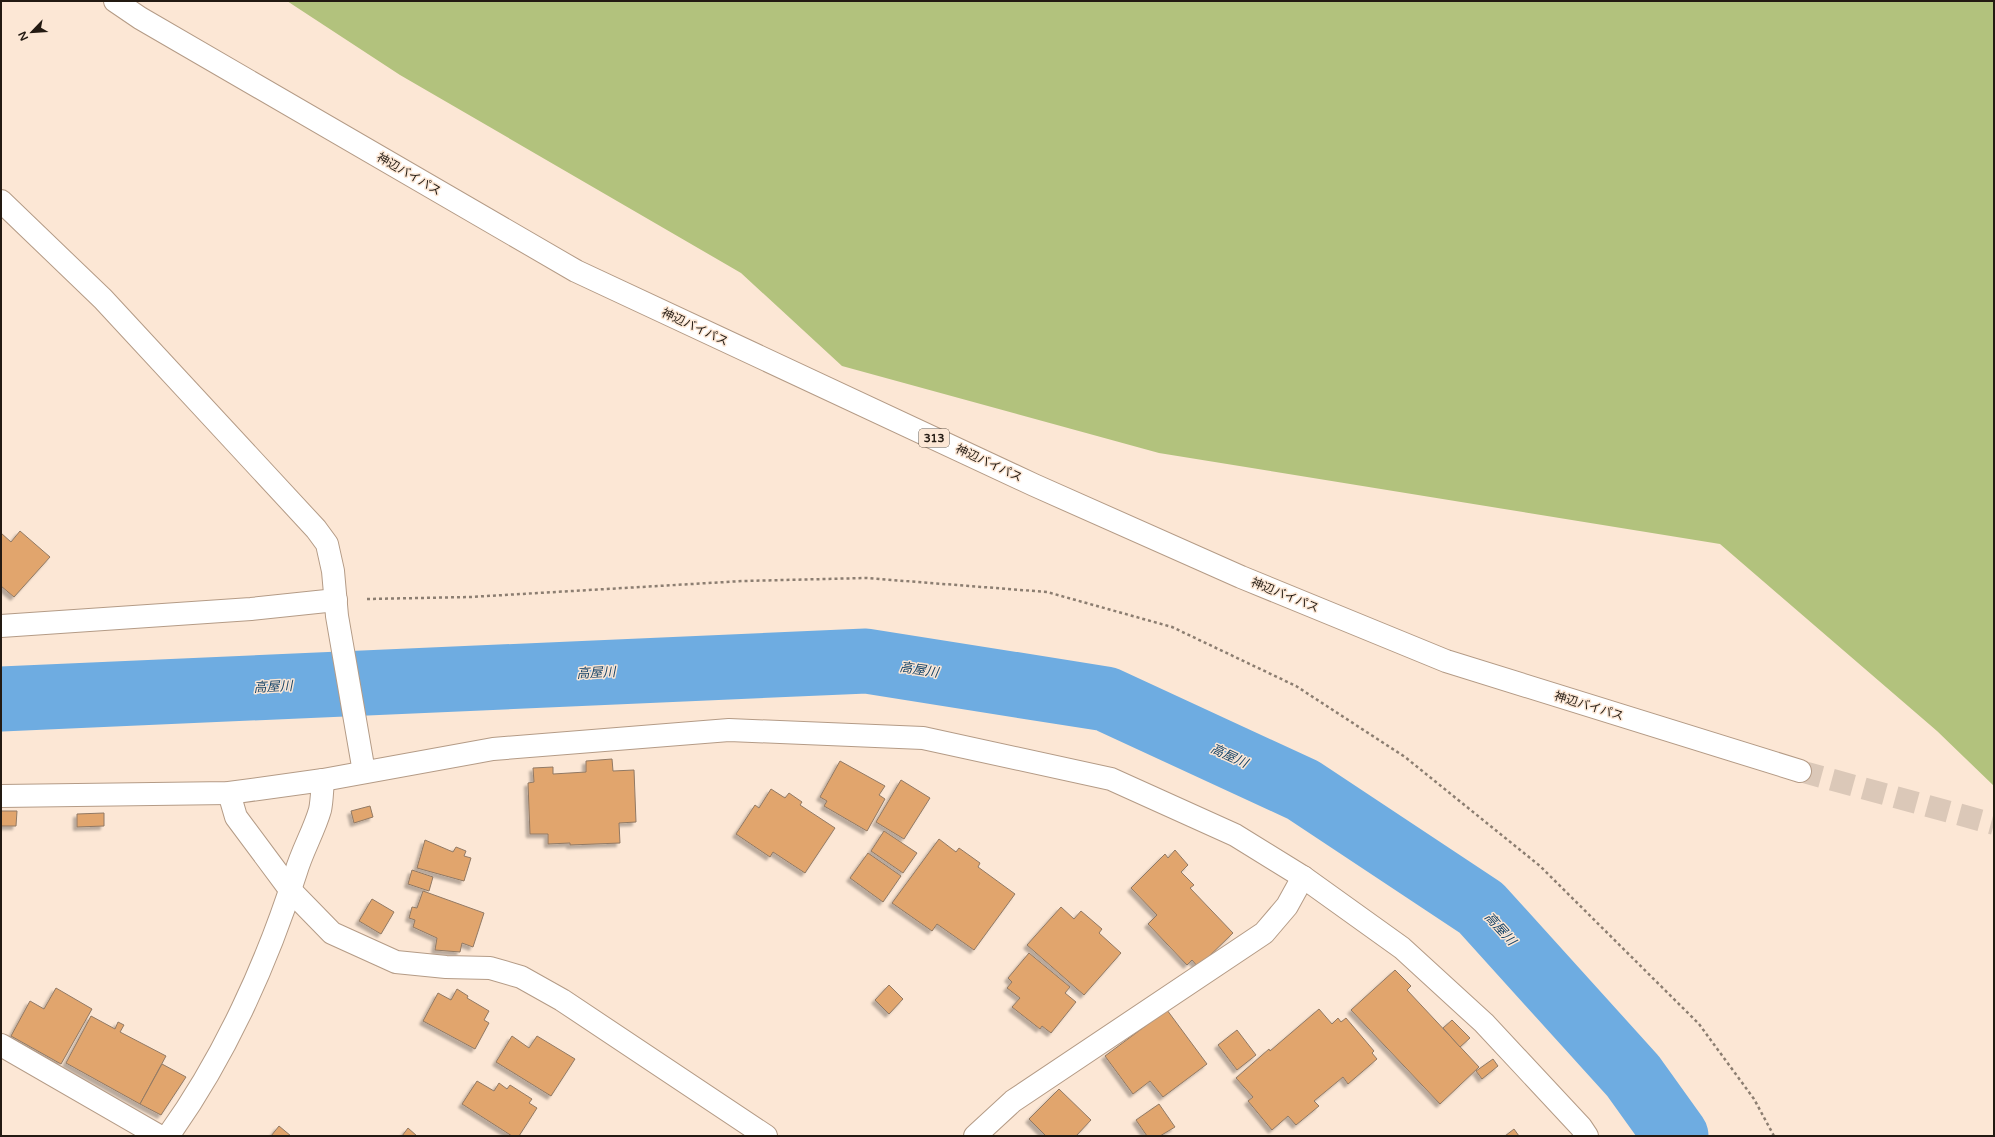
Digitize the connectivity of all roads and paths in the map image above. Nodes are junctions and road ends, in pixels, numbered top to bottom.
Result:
1 (115, 1) edge
2 (1, 201) edge
3 (336, 608) junction
4 (1, 626) edge
5 (363, 762) junction
6 (1800, 771) tunnel mouth
7 (323, 780) junction
8 (229, 793) junction
9 (1, 796) edge
10 (1303, 877) junction
11 (291, 891) junction
12 (1, 1045) edge
13 (159, 1136) edge
14 (168, 1136) edge
15 (766, 1136) edge
16 (976, 1136) edge
17 (1587, 1136) edge
18 (1774, 1136) edge

1 - 6 main road, 神辺バイパス / 313
2 - 3 main road
3 - 4 main road
3 - 5 main road
3 - 18 path
5 - 7 main road
5 - 10 main road
7 - 8 main road
7 - 11 main road
8 - 9 main road
8 - 11 main road
10 - 16 main road
10 - 17 main road
11 - 14 main road
11 - 15 main road
12 - 13 main road

